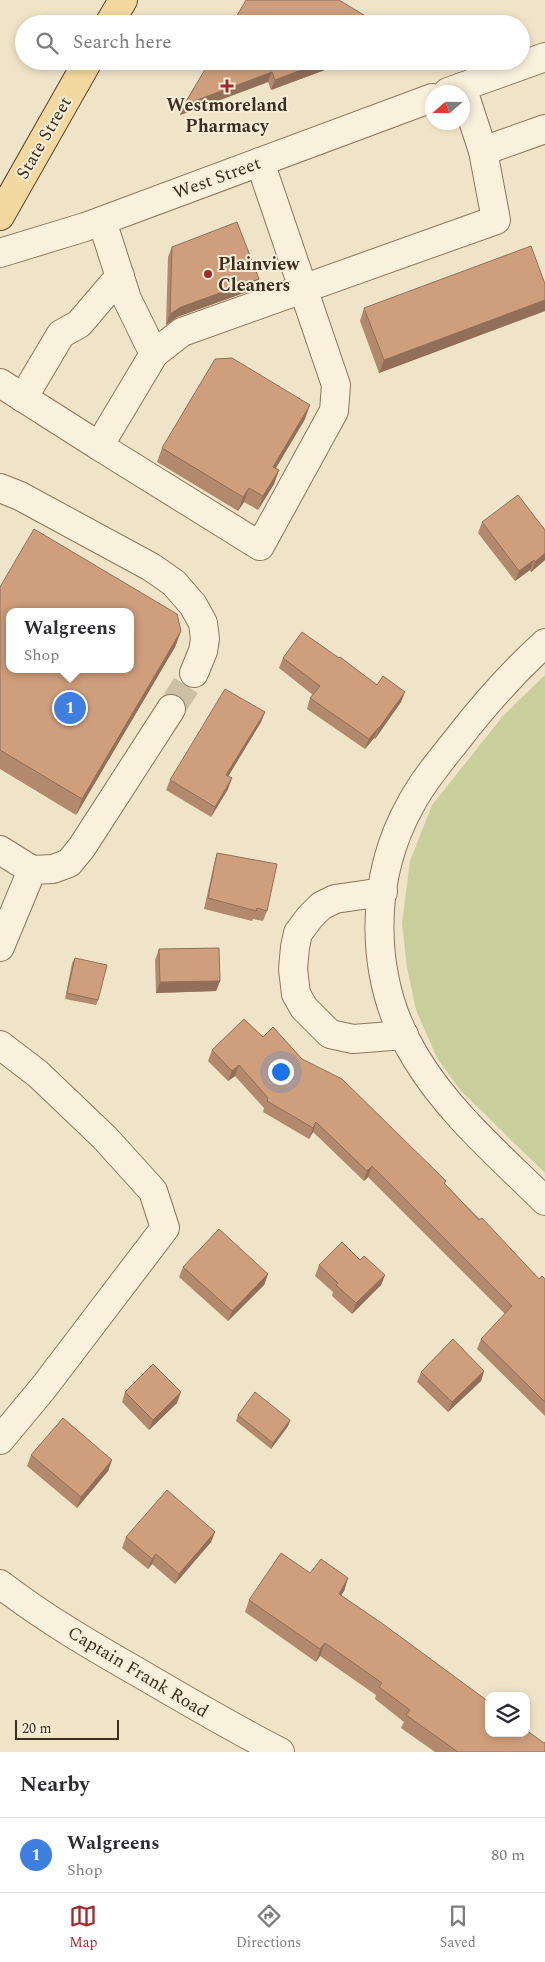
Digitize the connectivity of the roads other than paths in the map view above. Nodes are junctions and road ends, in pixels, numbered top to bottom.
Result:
1 (123, 0) edge
2 (114, 15) edge
3 (545, 56) edge
4 (530, 62) edge
5 (83, 70) edge
6 (508, 70) edge
7 (468, 85) edge
8 (425, 101) edge
9 (470, 123) edge
10 (545, 130) edge
11 (483, 151) junction
12 (260, 162) junction
13 (0, 216) edge
14 (102, 221) junction
15 (0, 253) edge
16 (120, 276) junction
17 (304, 288) junction
18 (154, 354) junction
19 (0, 383) edge
20 (23, 398) junction
21 (99, 446) junction
22 (0, 488) edge
23 (545, 644) edge
24 (194, 673) tunnel mouth
25 (171, 709) tunnel mouth
26 (0, 850) edge
27 (32, 870) junction
28 (382, 892) junction
29 (0, 947) edge
30 (404, 1035) junction
31 (0, 1045) edge
32 (545, 1201) edge
33 (0, 1440) edge
34 (0, 1584) edge
35 (280, 1752) edge

1 - 2 main road
3 - 4 street
5 - 13 main road, State Street
6 - 7 street
8 - 12 street, West Street
9 - 11 street
10 - 11 street
11 - 17 street
12 - 14 street, West Street
12 - 17 street
14 - 15 street, West Street
14 - 16 street
16 - 18 street
16 - 20 street
17 - 18 street
17 - 21 street
18 - 21 street
19 - 20 street
20 - 21 street
22 - 24 street
23 - 28 street
25 - 27 street
26 - 27 street
27 - 29 street
28 - 30 street
28 - 30 street
30 - 32 street
31 - 33 street
34 - 35 street, Captain Frank Road

